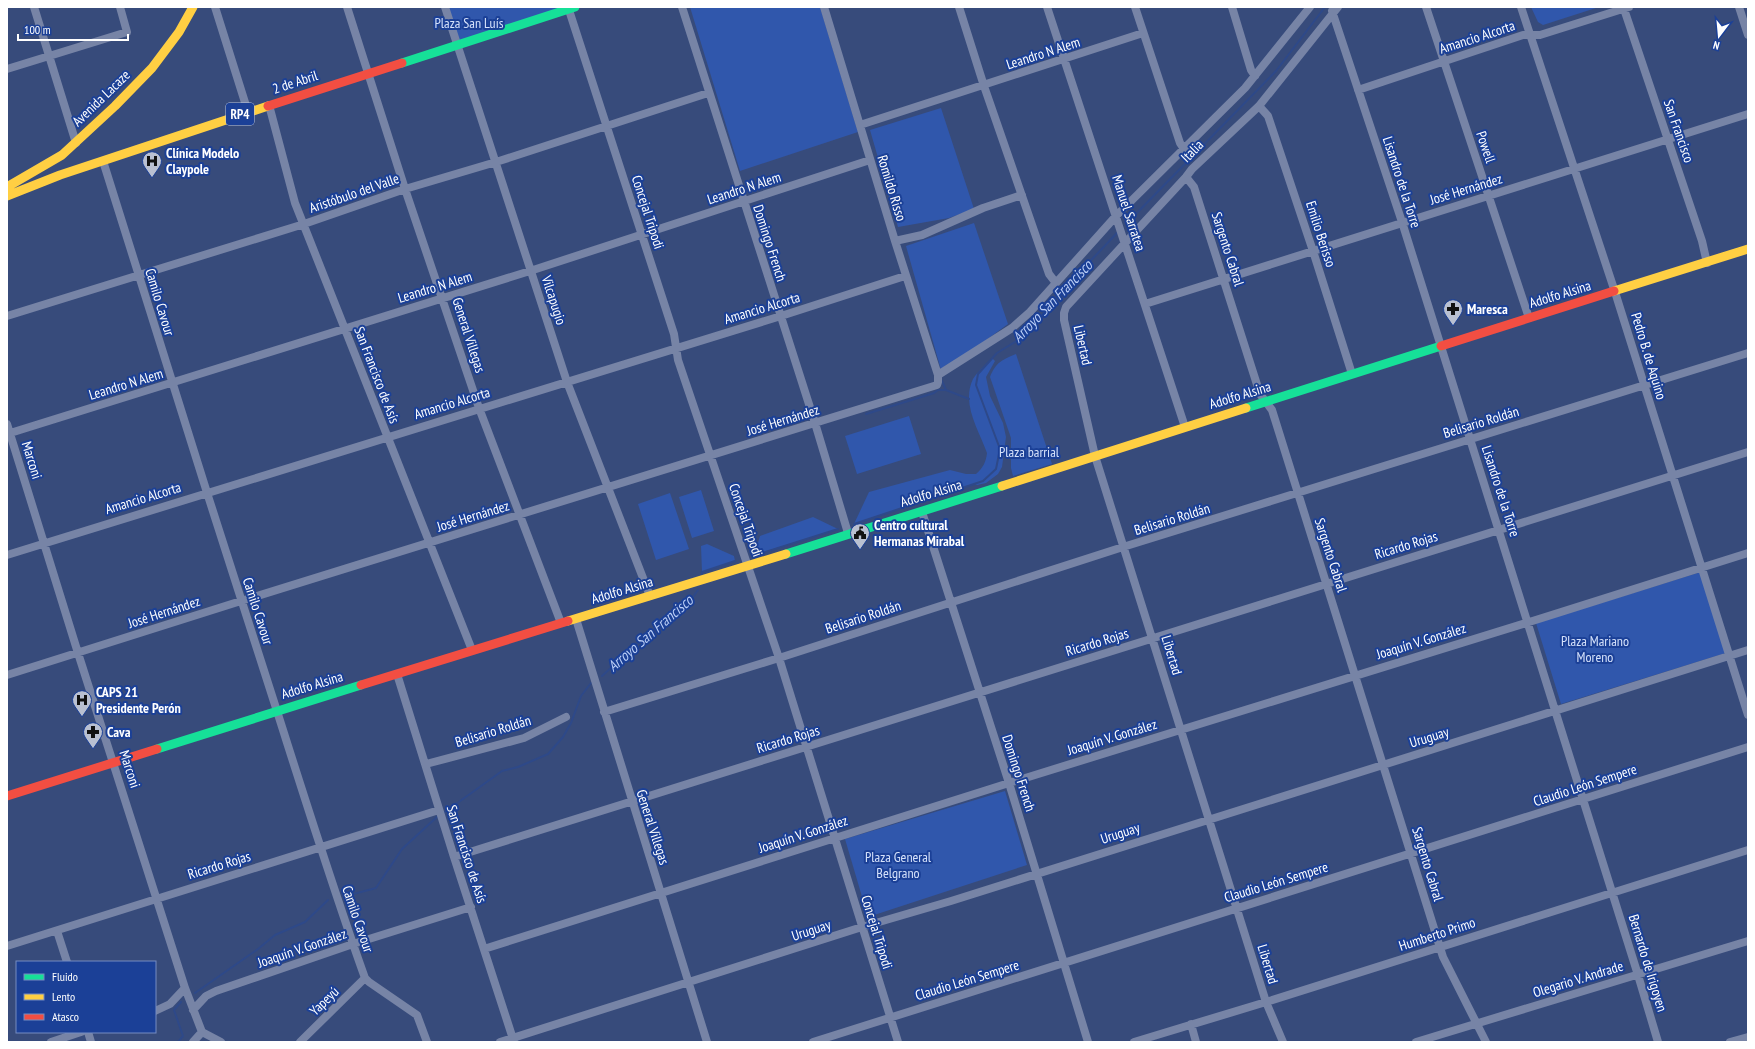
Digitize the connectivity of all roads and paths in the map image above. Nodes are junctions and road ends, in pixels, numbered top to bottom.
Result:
1 (34, 7) edge
2 (120, 7) edge
3 (193, 7) edge
4 (216, 7) edge
5 (347, 7) edge
6 (445, 7) edge
7 (682, 7) edge
8 (824, 7) edge
9 (959, 7) edge
10 (1047, 7) edge
11 (1135, 7) edge
12 (1232, 7) edge
13 (1310, 7) edge
14 (1338, 7) edge
15 (1426, 7) edge
16 (1521, 7) edge
17 (1739, 7) edge
18 (571, 8) edge
19 (1626, 8) edge
20 (1331, 9) edge
21 (1143, 33) junction
22 (1530, 35) junction
23 (1748, 35) edge
24 (457, 44) junction
25 (49, 56) junction
26 (1065, 59) junction
27 (1444, 62) junction
28 (7, 69) edge
29 (368, 73) junction
30 (1255, 76) junction
31 (984, 86) junction
32 (1358, 90) junction
33 (708, 93) junction
34 (269, 105) junction
35 (1259, 106) junction
36 (248, 112) junction
37 (1748, 114) edge
38 (860, 125) junction
39 (607, 126) junction
40 (1668, 138) junction
41 (76, 143) junction
42 (1184, 149) junction
43 (870, 160) junction
44 (103, 161) junction
45 (496, 162) junction
46 (1576, 168) junction
47 (1186, 177) junction
48 (7, 187) edge
49 (405, 189) junction
50 (1022, 195) junction
51 (7, 196) edge
52 (1489, 196) junction
53 (743, 202) junction
54 (1117, 218) junction
55 (1402, 222) junction
56 (304, 224) junction
57 (641, 234) junction
58 (895, 241) junction
59 (1126, 244) junction
60 (1748, 249) edge
61 (1313, 251) junction
62 (1707, 263) junction
63 (530, 271) junction
64 (138, 274) junction
65 (905, 276) junction
66 (1224, 278) junction
67 (1056, 283) junction
68 (1615, 292) junction
69 (442, 298) junction
70 (1145, 304) junction
71 (1064, 313) joint
72 (7, 316) edge
73 (781, 316) junction
74 (1529, 318) junction
75 (345, 329) junction
76 (1441, 346) junction
77 (676, 347) junction
78 (1748, 353) edge
79 (1352, 374) junction
80 (938, 375) junction
81 (567, 382) junction
82 (172, 384) junction
83 (1645, 385) junction
84 (1265, 402) junction
85 (479, 408) junction
86 (815, 423) junction
87 (7, 424) edge
88 (1185, 427) junction
89 (9, 434) edge
90 (387, 437) junction
91 (1471, 440) junction
92 (1748, 452) edge
93 (710, 455) junction
94 (1095, 456) junction
95 (1672, 476) junction
96 (608, 488) junction
97 (206, 492) junction
98 (1297, 494) junction
99 (922, 512) junction
100 (521, 515) junction
101 (1500, 530) junction
102 (848, 533) junction
103 (44, 542) junction
104 (430, 542) junction
105 (1123, 547) junction
106 (1748, 553) edge
107 (7, 555) edge
108 (747, 565) junction
109 (1702, 568) junction
110 (1326, 584) junction
111 (650, 596) junction
112 (241, 601) junction
113 (951, 602) junction
114 (576, 619) junction
115 (1528, 622) junction
116 (561, 623) junction
117 (1153, 638) junction
118 (472, 650) junction
119 (1748, 650) edge
120 (78, 654) junction
121 (1730, 656) junction
122 (778, 658) junction
123 (397, 674) junction
124 (7, 675) edge
125 (1355, 675) junction
126 (979, 692) junction
127 (276, 711) junction
128 (1556, 711) junction
129 (604, 712) junction
130 (1748, 715) edge
131 (566, 717) dead end
132 (1180, 730) junction
133 (806, 747) junction
134 (1748, 747) edge
135 (114, 763) junction
136 (426, 764) junction
137 (1383, 765) junction
138 (1009, 783) junction
139 (7, 796) edge
140 (1584, 799) junction
141 (631, 801) junction
142 (440, 813) junction
143 (1210, 818) junction
144 (834, 838) junction
145 (320, 847) junction
146 (1748, 850) edge
147 (1411, 854) junction
148 (454, 857) junction
149 (1036, 873) junction
150 (1613, 892) junction
151 (662, 893) junction
152 (156, 899) junction
153 (471, 908) junction
154 (1237, 908) junction
155 (862, 927) junction
156 (57, 931) junction
157 (1748, 941) edge
158 (353, 944) junction
159 (7, 946) edge
160 (1440, 946) junction
161 (484, 949) junction
162 (67, 961) edge
163 (1064, 963) junction
164 (1638, 974) junction
165 (366, 978) junction
166 (690, 983) junction
167 (185, 988) junction
168 (1266, 1002) junction
169 (156, 1010) edge
170 (193, 1010) junction
171 (890, 1017) junction
172 (1191, 1024) junction
173 (1477, 1024) junction
174 (202, 1032) junction
175 (78, 1033) edge
176 (1748, 1037) edge
177 (513, 1040) edge
178 (51, 1042) edge
179 (193, 1042) edge
180 (221, 1042) edge
181 (300, 1042) edge
182 (427, 1042) edge
183 (500, 1042) edge
184 (707, 1042) edge
185 (813, 1042) edge
186 (898, 1042) edge
187 (1088, 1042) edge
188 (1134, 1042) edge
189 (1196, 1042) edge
190 (1283, 1042) edge
191 (1416, 1042) edge
192 (1486, 1042) edge
193 (1658, 1042) edge
194 (1730, 1042) edge

1 - 25 street
2 - 25 street
3 - 41 street, Avenida Lacaze
4 - 36 street
5 - 29 street, General Villegas
6 - 24 street, Vilcapugio
7 - 33 street, Domingo French
8 - 38 street, Romildo Risso
9 - 31 street
10 - 26 street, Manuel Sarratea
11 - 21 street
12 - 30 street
13 - 30 street, Italia
14 - 20 street, Italia
15 - 27 street, Powell
16 - 22 street, Pedro B. de Aquino
17 - 23 street
18 - 24 street, 2 de Abril / RP4
18 - 39 street, Concejal Tripodi
19 - 22 street, Amancio Alcorta
19 - 40 street, San Francisco
20 - 32 street, Lisandro de la Torre
20 - 35 street, Italia
21 - 26 street, Leandro N Alem
21 - 42 street
22 - 27 street, Amancio Alcorta
22 - 46 street, Pedro B. de Aquino
24 - 29 street, 2 de Abril / RP4
24 - 45 street, Vilcapugio
25 - 28 street
25 - 41 street
26 - 31 street, Leandro N Alem
26 - 54 street, Manuel Sarratea
27 - 32 street, Amancio Alcorta
27 - 52 street, Powell
29 - 34 street, 2 de Abril / RP4
29 - 49 street, General Villegas
30 - 42 street, Italia
31 - 38 street, Leandro N Alem
31 - 50 street
32 - 55 street, Lisandro de la Torre
33 - 39 street, Aristóbulo del Valle
33 - 53 street, Domingo French
34 - 36 street, 2 de Abril / RP4
34 - 56 street, San Francisco de Asís
35 - 47 street, Italia
35 - 61 street, Emilio Berisso
36 - 44 street, 2 de Abril / RP4
37 - 40 street, José Hernández
38 - 43 street, Romildo Risso
39 - 45 street, Aristóbulo del Valle
39 - 57 street, Concejal Tripodi
40 - 46 street, José Hernández
40 - 62 street, San Francisco
41 - 48 street, Avenida Lacaze
42 - 54 street, Italia
43 - 53 street, Leandro N Alem
43 - 58 street, Romildo Risso
44 - 51 street, 2 de Abril / RP4
44 - 64 street, Camilo Cavour
45 - 49 street, Aristóbulo del Valle
45 - 63 street, Vilcapugio
46 - 52 street, José Hernández
46 - 68 street, Pedro B. de Aquino
47 - 59 street, Italia
47 - 66 street, Sargento Cabral
49 - 56 street, Aristóbulo del Valle
49 - 69 street, General Villegas
50 - 58 street
50 - 67 street
52 - 55 street, José Hernández
52 - 74 street, Powell
53 - 57 street, Leandro N Alem
53 - 73 street, Domingo French
54 - 59 street, Manuel Sarratea
54 - 67 street, Italia
55 - 61 street, José Hernández
55 - 76 street, Lisandro de la Torre
56 - 64 street, Aristóbulo del Valle
56 - 75 street, San Francisco de Asís
57 - 63 street, Leandro N Alem
57 - 77 street, Concejal Tripodi
58 - 65 street, Romildo Risso
59 - 70 street, Manuel Sarratea
59 - 71 street, Italia
60 - 62 street, Adolfo Alsina
61 - 66 street, José Hernández
61 - 79 street, Emilio Berisso
62 - 68 street, Adolfo Alsina
63 - 69 street, Leandro N Alem
63 - 81 street, Vilcapugio
64 - 72 street, Aristóbulo del Valle
64 - 82 street, Camilo Cavour
65 - 73 street, Amancio Alcorta
65 - 80 street, Romildo Risso
66 - 70 street, José Hernández
66 - 84 street, Sargento Cabral
67 - 80 street, Italia
68 - 74 street, Adolfo Alsina
68 - 83 street, Pedro B. de Aquino
69 - 75 street, Leandro N Alem
69 - 85 street, General Villegas
70 - 88 street, Manuel Sarratea
71 - 94 street, Libertad
73 - 77 street, Amancio Alcorta
73 - 86 street, Domingo French
74 - 76 street, Adolfo Alsina
75 - 82 street, Leandro N Alem
75 - 90 street, San Francisco de Asís
76 - 79 street, Adolfo Alsina
76 - 91 street, Lisandro de la Torre
77 - 81 street, Amancio Alcorta
77 - 93 street, Concejal Tripodi
78 - 83 street, Belisario Roldán
79 - 84 street, Adolfo Alsina
80 - 86 street, José Hernández
81 - 85 street, Amancio Alcorta
81 - 96 street, Vilcapugio
82 - 89 street, Leandro N Alem
82 - 97 street, Camilo Cavour
83 - 91 street, Belisario Roldán
83 - 95 street, Pedro B. de Aquino
84 - 88 street, Adolfo Alsina
84 - 98 street, Sargento Cabral
85 - 90 street, Amancio Alcorta
85 - 100 street, General Villegas
86 - 93 street, José Hernández
86 - 102 street, Domingo French
87 - 89 street, Marconi
88 - 94 street, Adolfo Alsina
89 - 103 street, Marconi
90 - 97 street, Amancio Alcorta
90 - 104 street, San Francisco de Asís
91 - 98 street, Belisario Roldán
91 - 101 street, Lisandro de la Torre
92 - 95 street, Ricardo Rojas
93 - 96 street, José Hernández
93 - 108 street, Concejal Tripodi
94 - 99 street, Adolfo Alsina
94 - 105 street, Libertad
95 - 101 street, Ricardo Rojas
95 - 109 street, Pedro B. de Aquino
96 - 100 street, José Hernández
96 - 111 street, Vilcapugio
97 - 103 street, Amancio Alcorta
97 - 112 street, Camilo Cavour
98 - 105 street, Belisario Roldán
98 - 110 street, Sargento Cabral
99 - 102 street, Adolfo Alsina
99 - 113 street, Domingo French
100 - 104 street, José Hernández
100 - 116 street, General Villegas
101 - 110 street, Ricardo Rojas
101 - 115 street, Lisandro de la Torre
102 - 108 street, Adolfo Alsina
103 - 107 street, Amancio Alcorta
103 - 120 street, Marconi
104 - 112 street, José Hernández
104 - 118 street, San Francisco de Asís
105 - 113 street, Belisario Roldán
105 - 117 street, Libertad
106 - 109 street, Joaquín V. González
108 - 111 street, Adolfo Alsina
108 - 122 street, Concejal Tripodi
109 - 115 street, Joaquín V. González
109 - 121 street, Pedro B. de Aquino
110 - 117 street, Ricardo Rojas
110 - 125 street, Sargento Cabral
111 - 114 street, Adolfo Alsina
112 - 120 street, José Hernández
112 - 127 street, Camilo Cavour
113 - 122 street, Belisario Roldán
113 - 126 street, Domingo French
114 - 116 street, Adolfo Alsina
114 - 129 street, General Villegas
115 - 125 street, Joaquín V. González
115 - 128 street, Lisandro de la Torre
116 - 118 street, Adolfo Alsina
117 - 126 street, Ricardo Rojas
117 - 132 street, Libertad
118 - 123 street, Adolfo Alsina
119 - 121 street, Uruguay
120 - 124 street, José Hernández
120 - 135 street, Marconi
121 - 128 street, Uruguay
121 - 130 street, Pedro B. de Aquino
122 - 129 street, Belisario Roldán
122 - 133 street, Concejal Tripodi
123 - 127 street, Adolfo Alsina
123 - 136 street, San Francisco de Asís
125 - 132 street, Joaquín V. González
125 - 137 street, Sargento Cabral
126 - 133 street, Ricardo Rojas
126 - 138 street, Domingo French
127 - 135 street, Adolfo Alsina
127 - 145 street, Camilo Cavour
128 - 137 street, Uruguay
128 - 140 street, Lisandro de la Torre
129 - 141 street, General Villegas
131 - 136 street, Belisario Roldán
132 - 138 street, Joaquín V. González
132 - 143 street, Libertad
133 - 141 street, Ricardo Rojas
133 - 144 street, Concejal Tripodi
134 - 140 street, Claudio León Sempere
135 - 139 street, Adolfo Alsina
135 - 152 street, Marconi
136 - 142 street, San Francisco de Asís
137 - 143 street, Uruguay
137 - 147 street, Sargento Cabral
138 - 144 street, Joaquín V. González
138 - 149 street, Domingo French
140 - 147 street, Claudio León Sempere
140 - 150 street, Lisandro de la Torre
141 - 148 street, Ricardo Rojas
141 - 151 street, General Villegas
142 - 145 street, Ricardo Rojas
142 - 148 street, San Francisco de Asís
143 - 149 street, Uruguay
143 - 154 street, Libertad
144 - 151 street, Joaquín V. González
144 - 155 street, Concejal Tripodi
145 - 152 street, Ricardo Rojas
145 - 158 street, Camilo Cavour
146 - 150 street, Humberto Primo
147 - 154 street, Claudio León Sempere
147 - 160 street, Sargento Cabral
148 - 153 street, San Francisco de Asís
149 - 155 street, Uruguay
149 - 163 street, Domingo French
150 - 160 street, Humberto Primo
150 - 164 street, Bernardo de Irigoyen
151 - 161 street, Joaquín V. González
151 - 166 street, General Villegas
152 - 156 street, Ricardo Rojas
152 - 167 street, Marconi
153 - 158 street, Joaquín V. González
153 - 161 street, San Francisco de Asís
154 - 163 street, Claudio León Sempere
154 - 168 street, Libertad
155 - 166 street, Uruguay
155 - 171 street, Concejal Tripodi
156 - 159 street, Ricardo Rojas
156 - 162 street
157 - 164 street, Olegario V. Andrade
158 - 165 street, Camilo Cavour
158 - 170 street, Joaquín V. González
160 - 168 street, Humberto Primo
160 - 173 street, Sargento Cabral
161 - 177 street, San Francisco de Asís
163 - 171 street, Claudio León Sempere
163 - 187 street, Domingo French
164 - 173 street, Olegario V. Andrade
164 - 193 street, Bernardo de Irigoyen
165 - 181 street, Yapeyú
165 - 182 street, Camilo Cavour
166 - 177 street, Uruguay
166 - 184 street, General Villegas
167 - 169 street
167 - 170 street, Marconi
168 - 172 street, Humberto Primo
168 - 190 street, Libertad
170 - 174 street, Marconi
171 - 185 street, Claudio León Sempere
171 - 186 street, Concejal Tripodi
172 - 188 street, Humberto Primo
172 - 189 street
173 - 191 street, Olegario V. Andrade
173 - 192 street, Sargento Cabral
174 - 179 street
174 - 180 street
175 - 178 street
176 - 194 street
177 - 183 street, Uruguay

